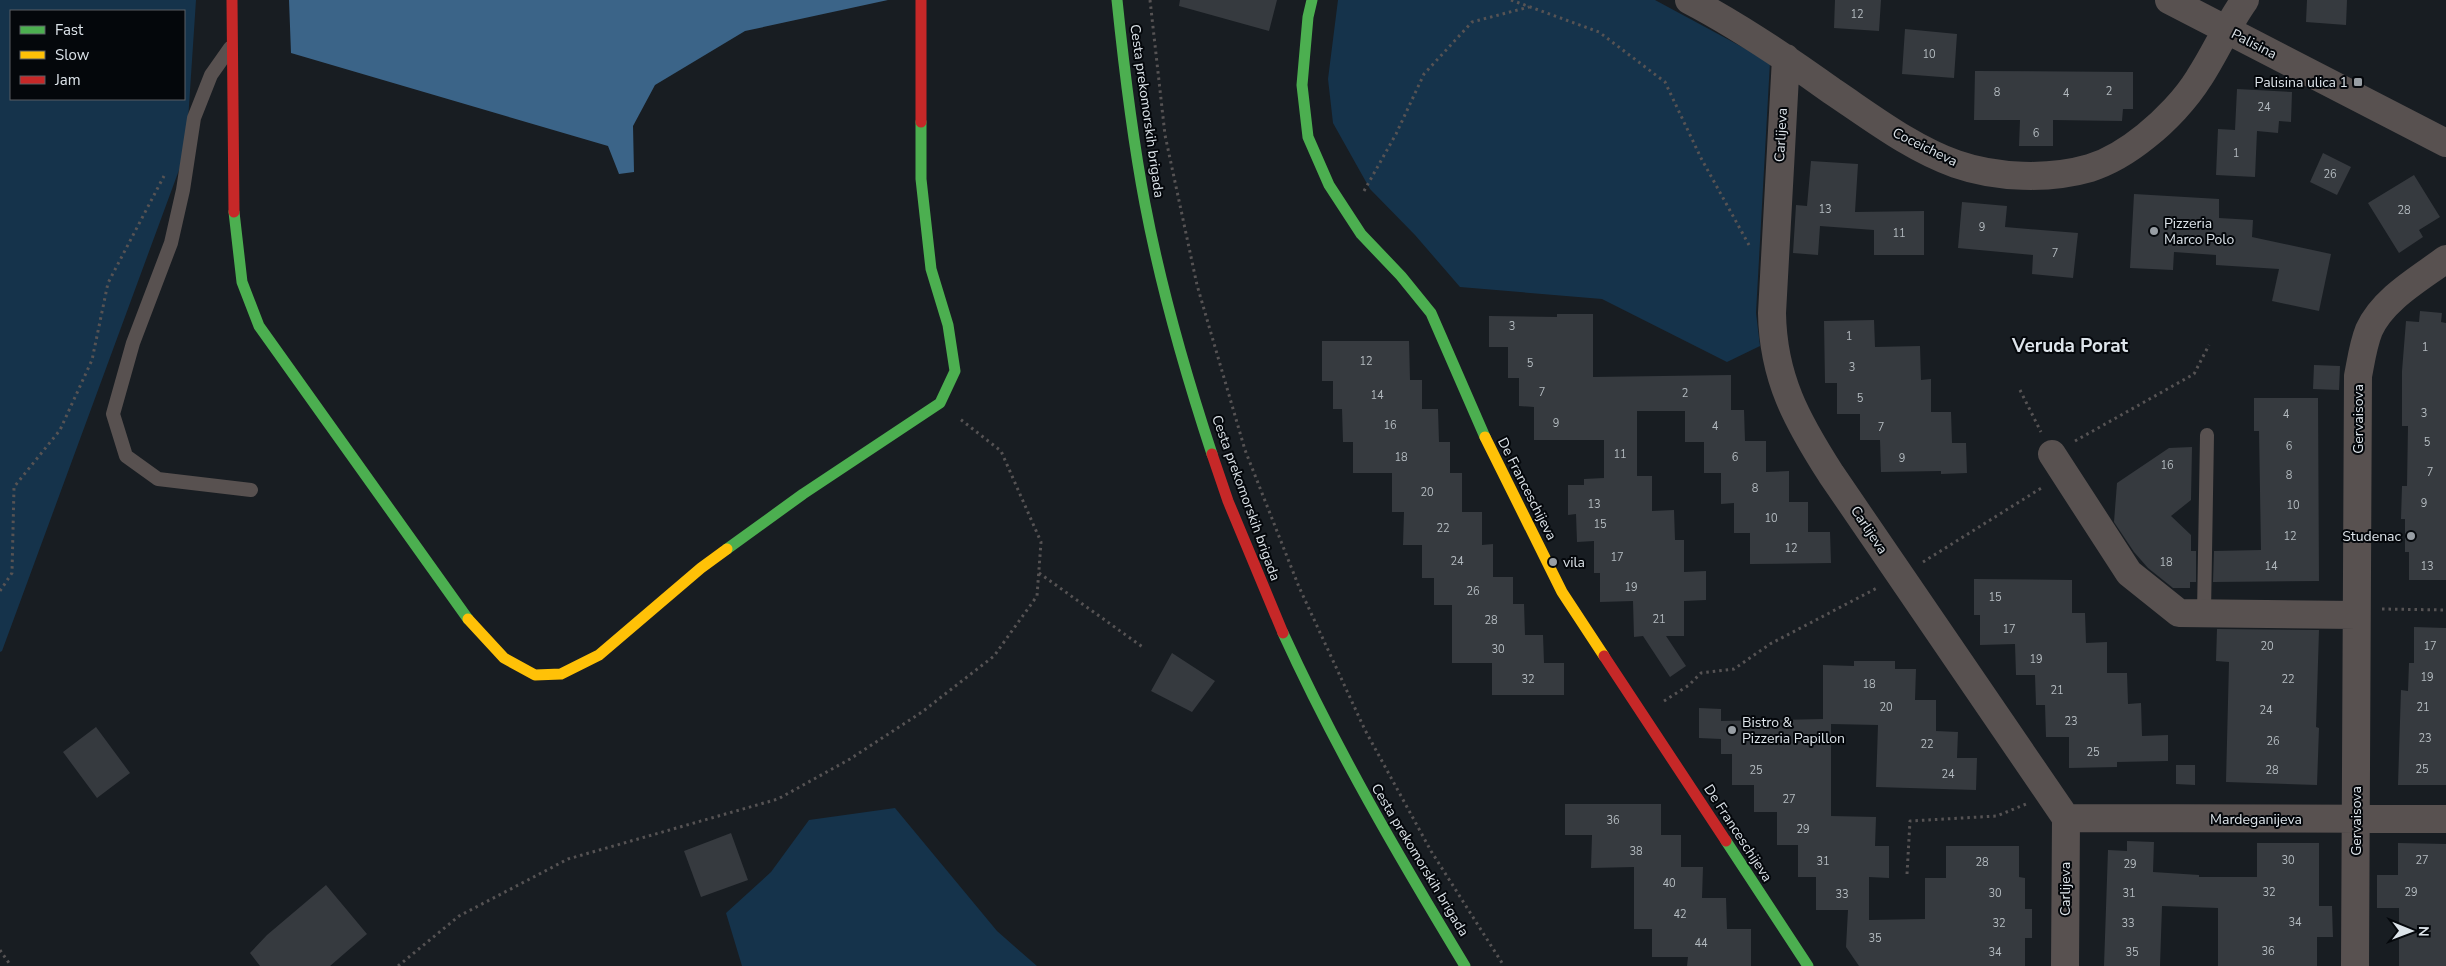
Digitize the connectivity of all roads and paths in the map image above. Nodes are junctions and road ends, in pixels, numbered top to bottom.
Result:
1 (232, 0) edge
2 (921, 0) edge
3 (1117, 0) edge
4 (1150, 0) edge
5 (1312, 0) edge
6 (1511, 0) edge
7 (1689, 0) edge
8 (2169, 0) edge
9 (2245, 0) edge
10 (1529, 6) junction
11 (2225, 29) junction
12 (232, 46) junction
13 (1786, 58) junction
14 (2446, 143) edge
15 (167, 170) dead end
16 (1350, 216) junction
17 (1750, 248) dead end
18 (2446, 259) edge
19 (2209, 344) dead end
20 (2020, 390) dead end
21 (940, 403) junction
22 (2207, 435) dead end
23 (2059, 464) junction
24 (251, 490) dead end
25 (1038, 572) junction
26 (1901, 576) junction
27 (0, 591) edge
28 (2446, 610) edge
29 (2356, 612) junction
30 (2204, 613) junction
31 (1144, 648) dead end
32 (1643, 715) junction
33 (2050, 794) junction
34 (2066, 818) junction
35 (2356, 819) junction
36 (2446, 819) edge
37 (1907, 874) dead end
38 (0, 950) edge
39 (11, 966) edge
40 (398, 966) edge
41 (1465, 966) edge
42 (1504, 966) edge
43 (1808, 966) edge
44 (2065, 966) edge
45 (2355, 966) edge

1 - 12 street
2 - 21 street
3 - 41 street, Cesta prekomorskih brigada
4 - 42 path
5 - 16 street, De Franceschijeva
6 - 10 path
7 - 13 street, Coceicheva
8 - 11 street, Palisina
9 - 11 street, Coceicheva
10 - 16 path
10 - 17 path
11 - 13 street, Coceicheva
11 - 14 street, Palisina
12 - 21 street
12 - 24 lane
13 - 26 street, Carlijeva
15 - 27 path
16 - 32 street, De Franceschijeva
18 - 29 street, Gervaisova
19 - 23 path
20 - 23 path
21 - 25 path
22 - 30 lane
23 - 26 path
23 - 30 street
25 - 31 path
25 - 40 path
26 - 32 path
26 - 33 street, Carlijeva
28 - 29 path
29 - 30 street
29 - 35 street, Gervaisova
32 - 43 street, De Franceschijeva
33 - 34 street, Carlijeva
33 - 37 path
34 - 35 street, Mardeganijeva
34 - 44 street, Carlijeva
35 - 36 street, Mardeganijeva
35 - 45 street, Gervaisova
38 - 39 path

